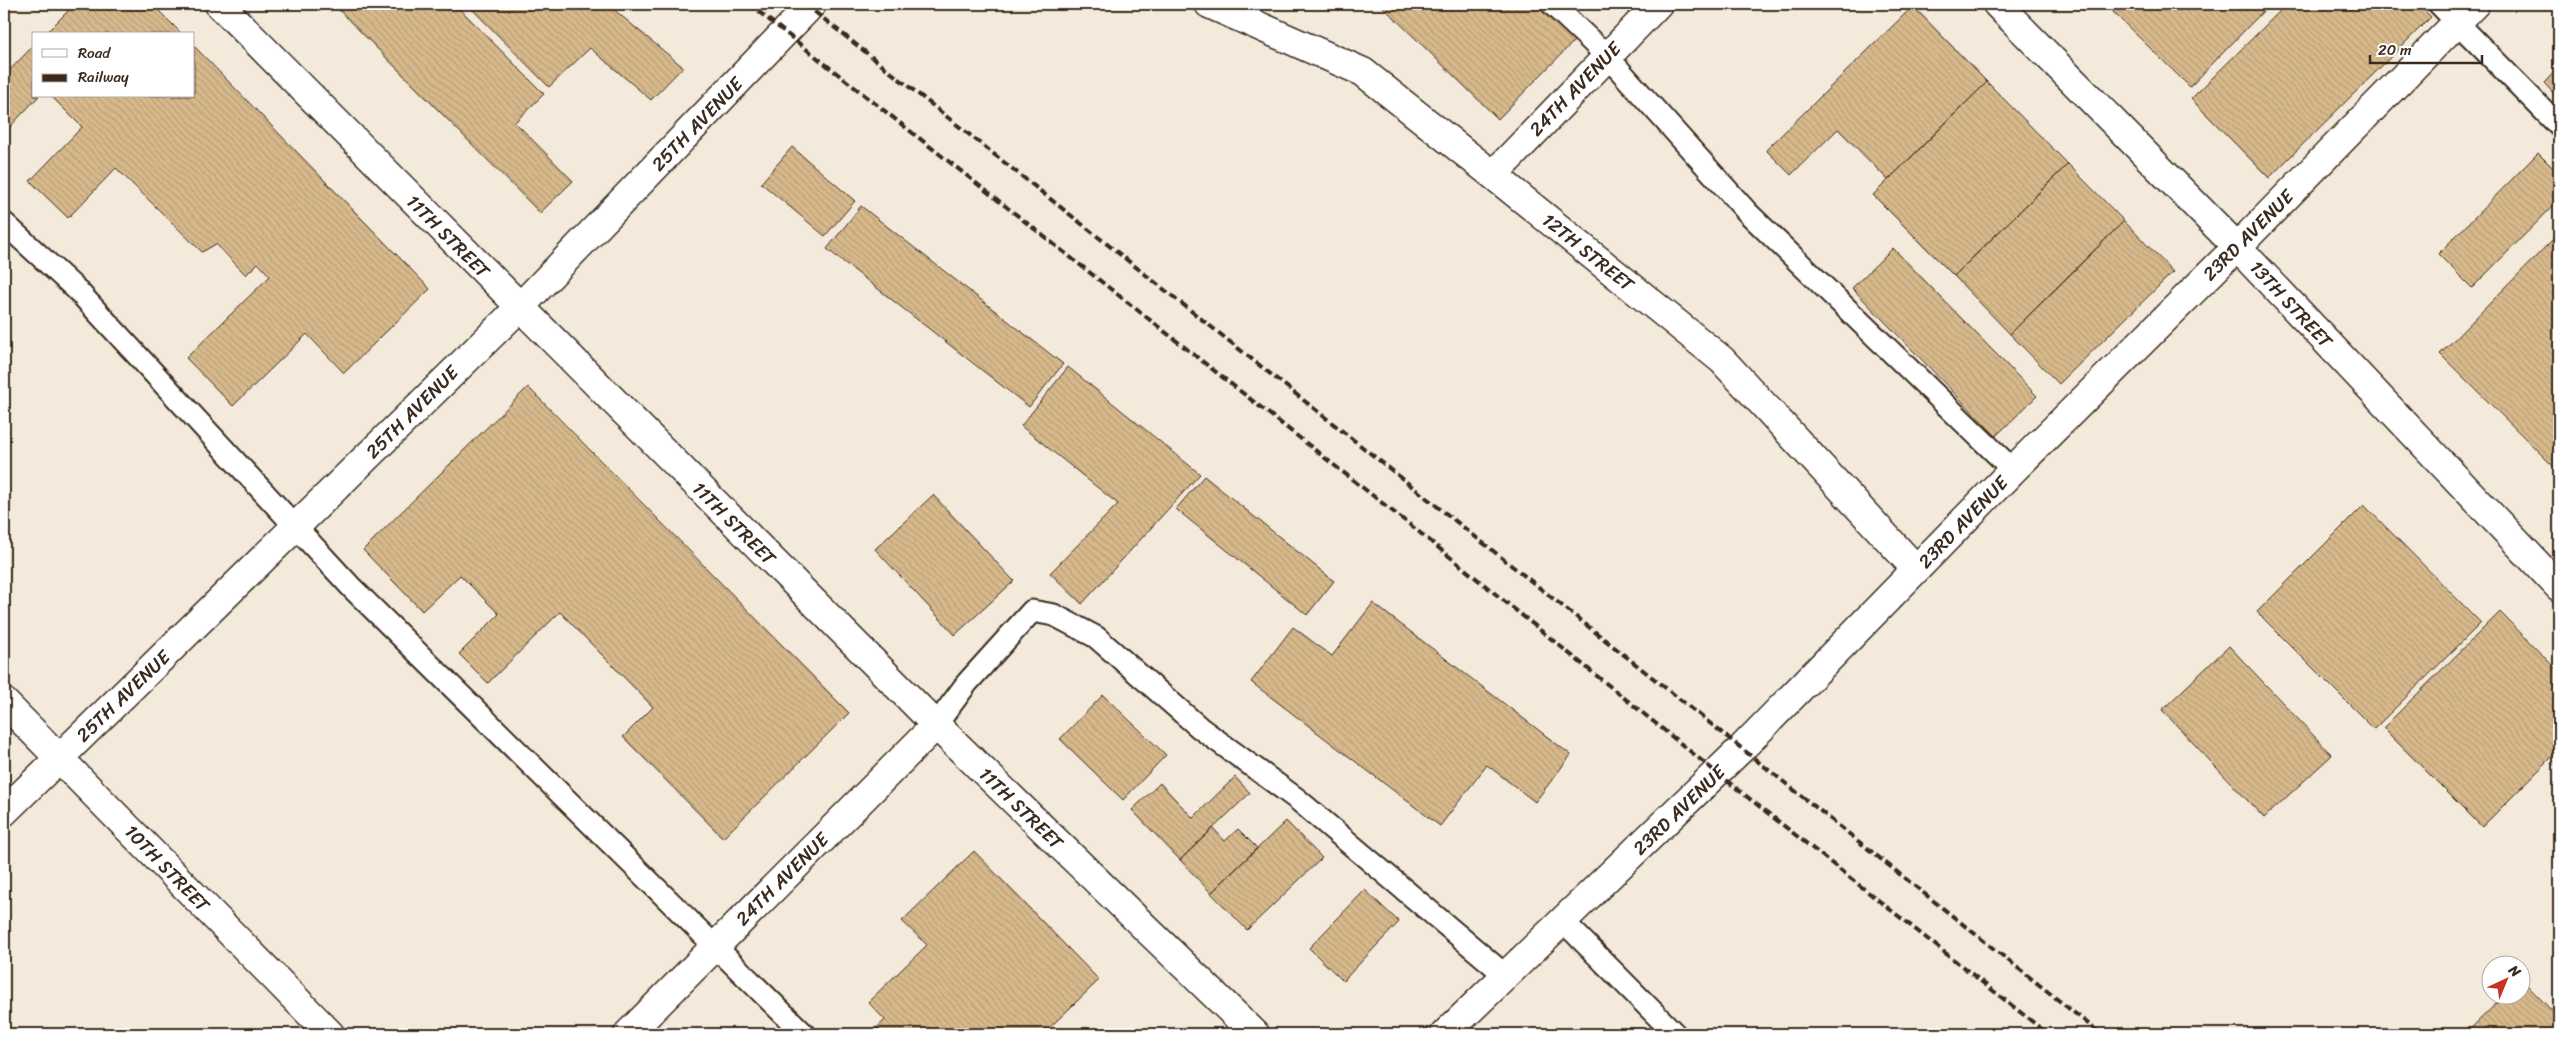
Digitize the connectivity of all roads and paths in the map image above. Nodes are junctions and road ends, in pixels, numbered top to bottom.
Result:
1 (219, 4) edge
2 (812, 4) edge
3 (1209, 4) edge
4 (1552, 4) edge
5 (1658, 4) edge
6 (1997, 4) edge
7 (2457, 10) edge
8 (1606, 55) junction
9 (2559, 126) edge
10 (1493, 175) junction
11 (4, 223) edge
12 (2237, 247) junction
13 (519, 308) junction
14 (2013, 470) junction
15 (296, 527) junction
16 (1916, 569) junction
17 (2559, 586) edge
18 (4, 702) edge
19 (936, 725) junction
20 (60, 758) junction
21 (4, 812) edge
22 (1564, 922) junction
23 (715, 946) junction
24 (1505, 976) junction
25 (330, 1034) edge
26 (628, 1034) edge
27 (804, 1034) edge
28 (1255, 1034) edge
29 (1445, 1034) edge
30 (1675, 1034) edge

1 - 13 street, 11TH STREET
2 - 13 street, 25TH AVENUE
3 - 10 street, 12TH STREET
4 - 8 lane
5 - 8 street, 24TH AVENUE
6 - 12 street, 13TH STREET
7 - 9 lane
7 - 12 street, 23RD AVENUE
8 - 10 street, 24TH AVENUE
8 - 14 lane
10 - 16 street, 12TH STREET
11 - 15 lane
12 - 14 street, 23RD AVENUE
12 - 17 street, 13TH STREET
13 - 15 street, 25TH AVENUE
13 - 19 street, 11TH STREET
14 - 16 street, 23RD AVENUE
15 - 20 street, 25TH AVENUE
15 - 23 lane
16 - 22 street, 23RD AVENUE
18 - 20 street, 10TH STREET
19 - 23 street, 24TH AVENUE
19 - 24 lane
19 - 28 street, 11TH STREET
20 - 21 street, 25TH AVENUE
20 - 25 street, 10TH STREET
22 - 24 street, 23RD AVENUE
22 - 30 lane
23 - 26 street, 24TH AVENUE
23 - 27 lane
24 - 29 street, 23RD AVENUE

